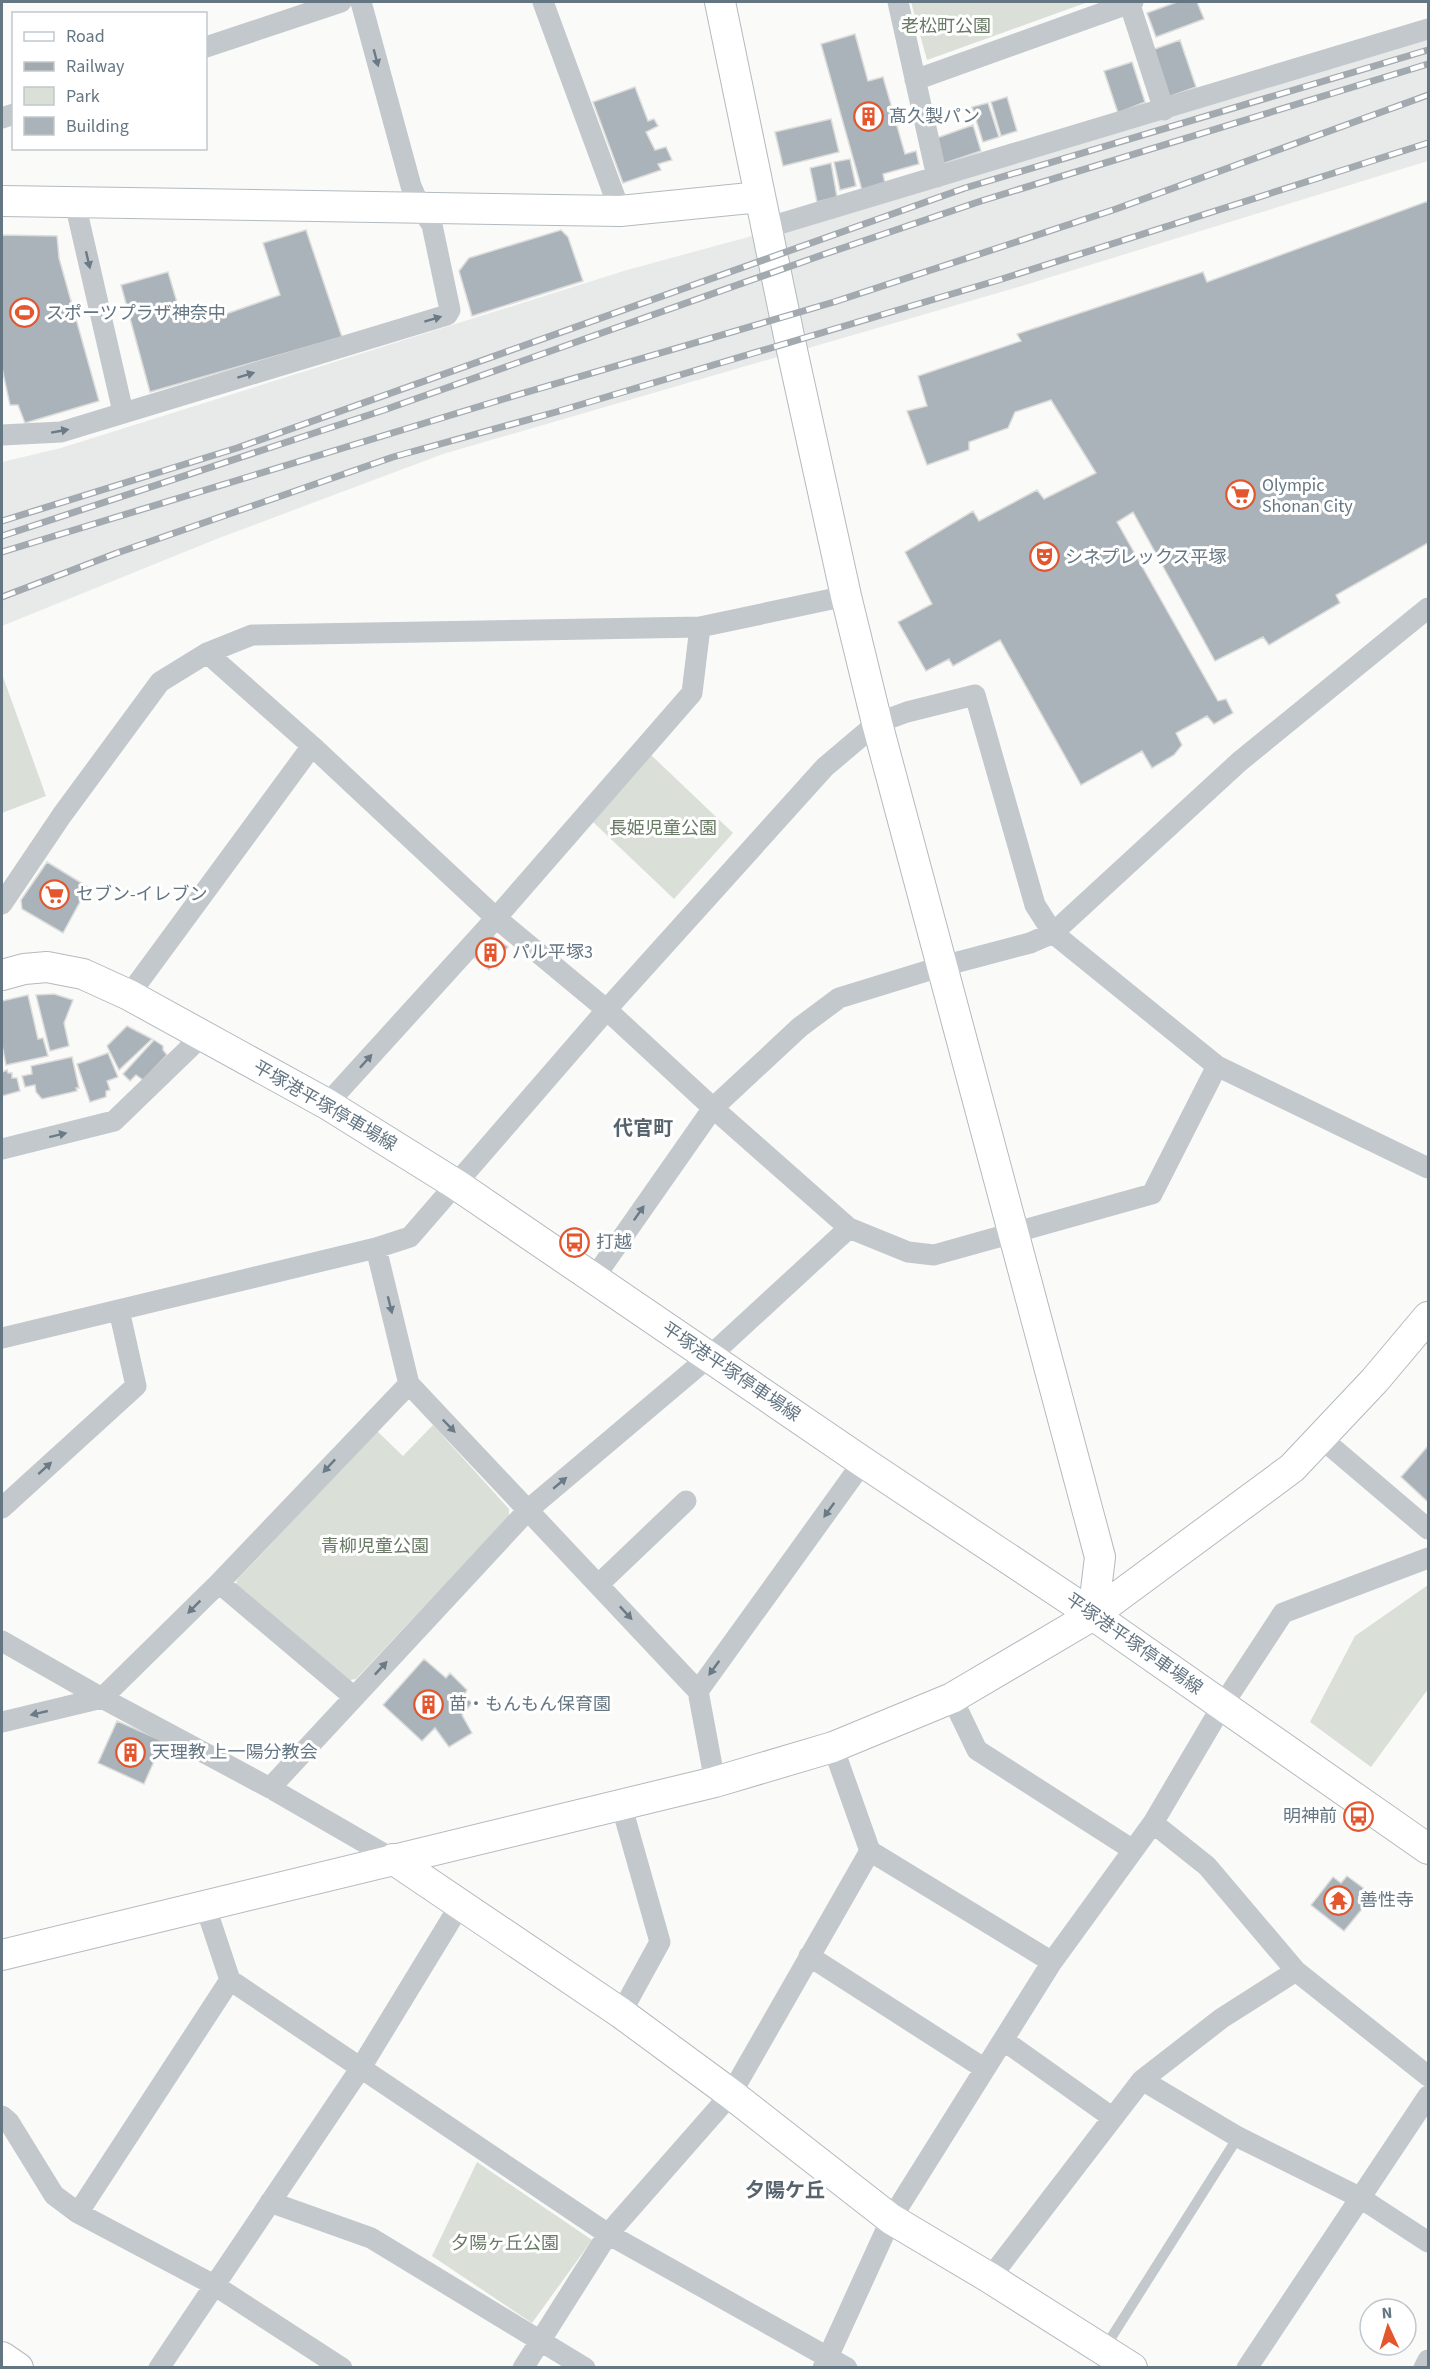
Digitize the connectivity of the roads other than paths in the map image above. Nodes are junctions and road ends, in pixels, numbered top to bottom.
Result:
1 (341, 2) edge
2 (361, 2) edge
3 (543, 2) edge
4 (898, 2) edge
5 (1130, 2) edge
6 (727, 5) edge
7 (1428, 29) edge
8 (207, 47) edge
9 (915, 81) junction
10 (1164, 110) junction
11 (937, 177) junction
12 (760, 197) junction
13 (2, 198) edge
14 (75, 202) junction
15 (420, 207) junction
16 (620, 211) junction
17 (766, 228) junction
18 (123, 412) junction
19 (2, 435) edge
20 (846, 596) junction
21 (1428, 608) edge
22 (700, 627) junction
23 (207, 653) junction
24 (877, 723) junction
25 (312, 746) junction
26 (2, 903) edge
27 (496, 918) junction
28 (1053, 933) junction
29 (943, 966) junction
30 (2, 971) edge
31 (129, 995) junction
32 (607, 1010) junction
33 (202, 1036) junction
34 (1217, 1066) junction
35 (327, 1104) junction
36 (713, 1108) junction
37 (2, 1149) edge
38 (1428, 1168) edge
39 (457, 1185) junction
40 (849, 1228) junction
41 (1014, 1231) junction
42 (376, 1248) junction
43 (594, 1278) junction
44 (119, 1310) junction
45 (1428, 1317) edge
46 (2, 1338) edge
47 (711, 1356) junction
48 (408, 1384) junction
49 (1321, 1438) junction
50 (863, 1462) junction
51 (686, 1501) dead end
52 (2, 1508) edge
53 (529, 1509) junction
54 (1428, 1528) edge
55 (1428, 1558) edge
56 (219, 1583) junction
57 (598, 1584) junction
58 (1094, 1614) junction
59 (2, 1641) edge
60 (698, 1691) junction
61 (354, 1697) junction
62 (102, 1698) junction
63 (952, 1698) junction
64 (1222, 1706) junction
65 (2, 1722) edge
66 (833, 1747) junction
67 (715, 1782) junction
68 (270, 1788) junction
69 (621, 1804) junction
70 (1153, 1823) junction
71 (1428, 1849) edge
72 (1133, 1850) junction
73 (870, 1851) junction
74 (393, 1859) junction
75 (205, 1905) junction
76 (460, 1905) junction
77 (2, 1955) edge
78 (809, 1956) junction
79 (1052, 1962) junction
80 (1296, 1971) junction
81 (230, 1980) junction
82 (621, 2013) junction
83 (1003, 2040) junction
84 (360, 2069) junction
85 (985, 2069) junction
86 (1428, 2076) edge
87 (1142, 2080) junction
88 (731, 2094) junction
89 (1428, 2096) edge
90 (2, 2116) edge
91 (1113, 2118) junction
92 (1238, 2137) junction
93 (1359, 2197) junction
94 (270, 2202) junction
95 (78, 2213) junction
96 (891, 2219) junction
97 (608, 2234) junction
98 (1428, 2242) edge
99 (990, 2278) junction
100 (214, 2285) junction
101 (539, 2340) junction
102 (1104, 2349) junction
103 (2, 2357) edge
104 (1428, 2360) edge
105 (826, 2362) edge
106 (18, 2367) edge
107 (159, 2367) edge
108 (342, 2367) edge
109 (523, 2367) edge
110 (585, 2367) edge
111 (847, 2367) edge
112 (1132, 2367) edge
113 (1247, 2367) edge
114 (1424, 2367) edge

1 - 8 street
2 -> 15 street
3 - 16 street
4 - 9 street
5 - 9 street
5 - 10 street
6 - 12 street
7 - 10 street
9 - 11 street
10 - 11 street
11 - 17 street
12 - 16 street
12 - 17 street
13 - 14 street
14 - 15 street
14 -> 18 street
15 - 16 street
18 -> 15 street
17 - 20 street
19 -> 18 street
20 - 22 street
20 - 24 street
21 - 28 street
22 - 23 street
22 - 27 street
23 - 25 street
23 - 26 street
24 - 28 street
24 - 29 street
24 - 32 street
25 - 27 street
25 - 31 street
27 - 32 street
35 -> 27 street
28 - 29 street
28 - 34 street
29 - 36 street
29 - 41 street
30 - 31 street, 平塚港平塚停車場線
31 - 33 street, 平塚港平塚停車場線
32 - 36 street
32 - 39 street
33 - 35 street, 平塚港平塚停車場線
37 -> 33 street
34 - 38 street
34 - 41 street
35 - 39 street, 平塚港平塚停車場線
36 - 40 street
43 -> 36 street
39 - 42 street
39 - 43 street, 平塚港平塚停車場線
40 - 41 street
40 - 47 street
41 - 58 street
42 - 44 street
42 -> 48 street
43 - 47 street, 平塚港平塚停車場線
44 - 46 street
52 -> 44 street
45 - 49 street
47 - 50 street, 平塚港平塚停車場線
53 -> 47 street
48 -> 53 street
48 -> 56 street
49 - 54 street
49 - 58 street
50 - 58 street, 平塚港平塚停車場線
50 -> 60 street
51 - 57 street
53 - 57 street
61 -> 53 street
55 - 64 street
56 - 61 street
56 -> 62 street
57 -> 60 street
58 - 63 street
58 - 64 street, 平塚港平塚停車場線
59 - 62 street
60 - 67 street
61 - 68 street
62 -> 65 street
62 - 68 street
63 - 66 street
63 - 72 street
64 - 70 street
64 - 71 street, 平塚港平塚停車場線
66 - 67 street
66 - 73 street
67 - 69 street
68 - 74 street
69 - 74 street
69 - 82 street
70 - 72 street
70 - 80 street
72 - 79 street
73 - 78 street
73 - 79 street
74 - 75 street
74 - 76 street
75 - 77 street
75 - 81 street
76 - 82 street
76 - 84 street
78 - 85 street
78 - 88 street
79 - 83 street
80 - 86 street
80 - 87 street
81 - 84 street
81 - 95 street
82 - 88 street
83 - 85 street
83 - 91 street
84 - 94 street
84 - 97 street
85 - 96 street
87 - 91 street
87 - 92 street
88 - 96 street
88 - 97 street
89 - 93 street
90 - 95 street
91 - 99 street
92 - 93 street
92 - 102 lane
93 - 98 street
93 - 113 street
94 - 100 street
94 - 101 street
95 - 100 street
96 - 99 street
96 - 105 street
97 - 101 street
97 - 105 street
99 - 102 street
100 - 107 street
100 - 108 street
101 - 109 street
101 - 110 street
102 - 112 street
103 - 106 street
104 - 114 street
105 - 111 street

